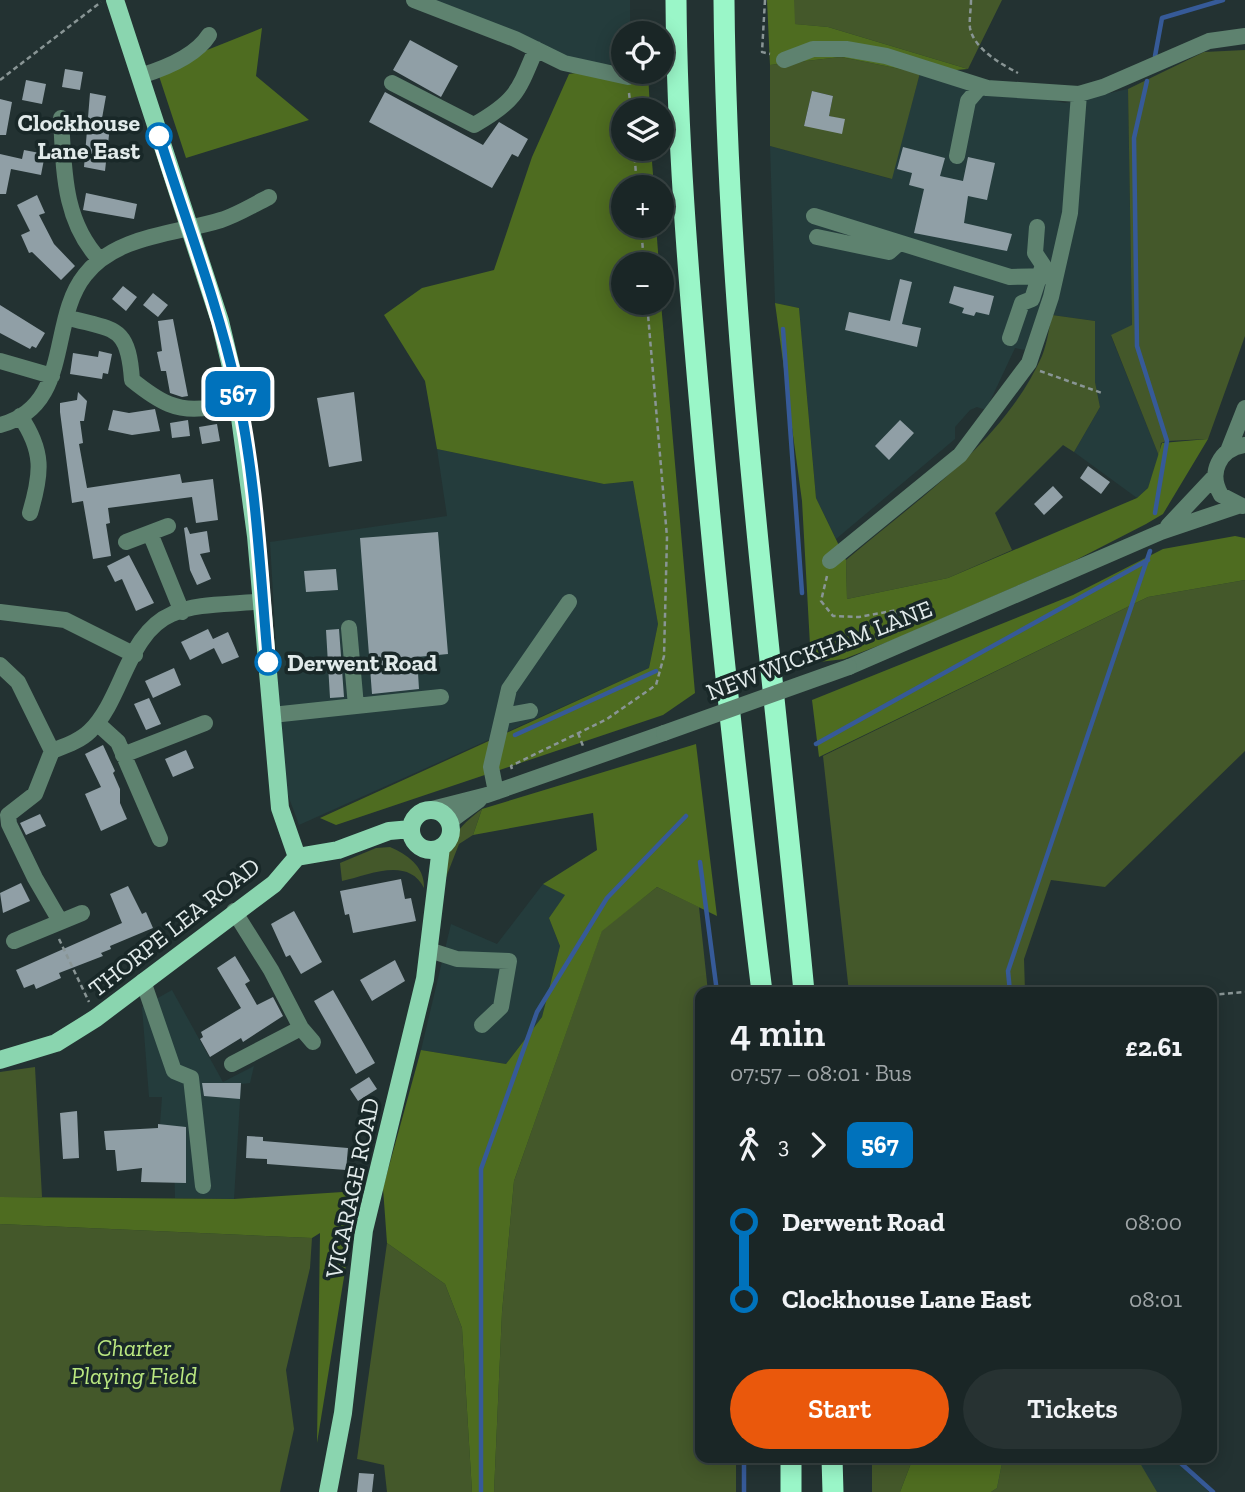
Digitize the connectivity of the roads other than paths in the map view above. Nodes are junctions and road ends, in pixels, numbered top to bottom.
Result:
1 (115, 0) edge
2 (414, 0) edge
3 (676, 0) edge
4 (724, 0) edge
5 (209, 35) dead end
6 (1245, 36) edge
7 (536, 49) junction
8 (784, 60) road end
9 (611, 73) edge
10 (140, 76) junction
11 (391, 83) dead end
12 (980, 87) junction
13 (1079, 93) junction
14 (61, 118) dead end
15 (957, 156) dead end
16 (269, 197) dead end
17 (814, 216) dead end
18 (189, 227) junction
19 (1037, 227) dead end
20 (817, 237) dead end
21 (898, 244) junction
22 (100, 260) junction
23 (1047, 276) junction
24 (66, 317) junction
25 (1010, 338) dead end
26 (0, 361) edge
27 (52, 376) junction
28 (211, 407) dead end
29 (1245, 408) edge
30 (20, 416) junction
31 (0, 425) edge
32 (1245, 446) edge
33 (1228, 451) junction
34 (1215, 477) junction
35 (1242, 507) edge
36 (30, 513) dead end
37 (168, 526) dead end
38 (1161, 532) junction
39 (150, 533) junction
40 (126, 542) dead end
41 (830, 561) road end
42 (262, 601) junction
43 (569, 602) dead end
44 (0, 612) edge
45 (181, 612) junction
46 (349, 628) dead end
47 (135, 655) junction
48 (0, 665) edge
49 (441, 697) dead end
50 (356, 706) junction
51 (530, 711) dead end
52 (272, 715) junction
53 (504, 716) junction
54 (97, 723) junction
55 (205, 723) dead end
56 (52, 751) junction
57 (123, 755) junction
58 (491, 793) junction
59 (428, 810) junction
60 (449, 822) junction
61 (411, 829) junction
62 (160, 839) dead end
63 (433, 848) junction
64 (297, 858) junction
65 (234, 911) junction
66 (82, 913) dead end
67 (56, 923) junction
68 (14, 941) dead end
69 (429, 950) junction
70 (144, 981) junction
71 (761, 987) edge
72 (803, 987) edge
73 (482, 1025) dead end
74 (301, 1028) junction
75 (313, 1042) dead end
76 (0, 1060) edge
77 (232, 1064) dead end
78 (204, 1186) dead end
79 (791, 1463) edge
80 (832, 1463) edge
81 (328, 1492) edge
82 (791, 1492) edge
83 (833, 1492) edge

1 - 10 main road, THORPE LEA ROAD
2 - 7 street
3 - 71 highway
4 - 72 highway
5 - 10 street
6 - 13 street
7 - 9 street
7 - 11 street
8 - 12 street
10 - 18 main road, THORPE LEA ROAD
12 - 13 street
12 - 15 street
13 - 23 street
14 - 22 street
16 - 18 street
17 - 21 street
18 - 22 street
18 - 42 main road, THORPE LEA ROAD
19 - 23 street
20 - 21 street
21 - 23 street
22 - 24 street
23 - 25 street
23 - 41 street
24 - 27 street
24 - 28 street
26 - 27 street
27 - 30 street
29 - 33 street, NEW WICKHAM LANE
30 - 31 street
30 - 36 street
32 - 33 street
33 - 34 street, NEW WICKHAM LANE
34 - 35 street
34 - 38 street, NEW WICKHAM LANE
35 - 38 street, NEW WICKHAM LANE
37 - 39 street
38 - 58 street, NEW WICKHAM LANE, bridge
39 - 40 street
39 - 45 street
42 - 45 street
42 - 52 main road, THORPE LEA ROAD
43 - 53 street
44 - 47 street
45 - 47 street
46 - 50 street
47 - 54 street
48 - 56 street
49 - 50 street
50 - 52 street
51 - 53 street
52 - 64 main road, THORPE LEA ROAD
53 - 58 street
54 - 56 street
54 - 57 street
55 - 57 street
56 - 67 street
57 - 62 street
58 - 59 street, NEW WICKHAM LANE
58 - 60 street, NEW WICKHAM LANE
59 - 60 main road
59 - 61 main road
60 - 63 main road
61 - 63 main road
61 - 64 main road
63 - 69 main road, VICARAGE ROAD
64 - 65 main road, THORPE LEA ROAD
65 - 70 main road, THORPE LEA ROAD
65 - 74 street
66 - 67 street
67 - 68 street
69 - 73 street
69 - 81 main road, VICARAGE ROAD
70 - 76 main road, THORPE LEA ROAD
70 - 78 street
74 - 75 street
74 - 77 street
79 - 82 highway
80 - 83 highway

